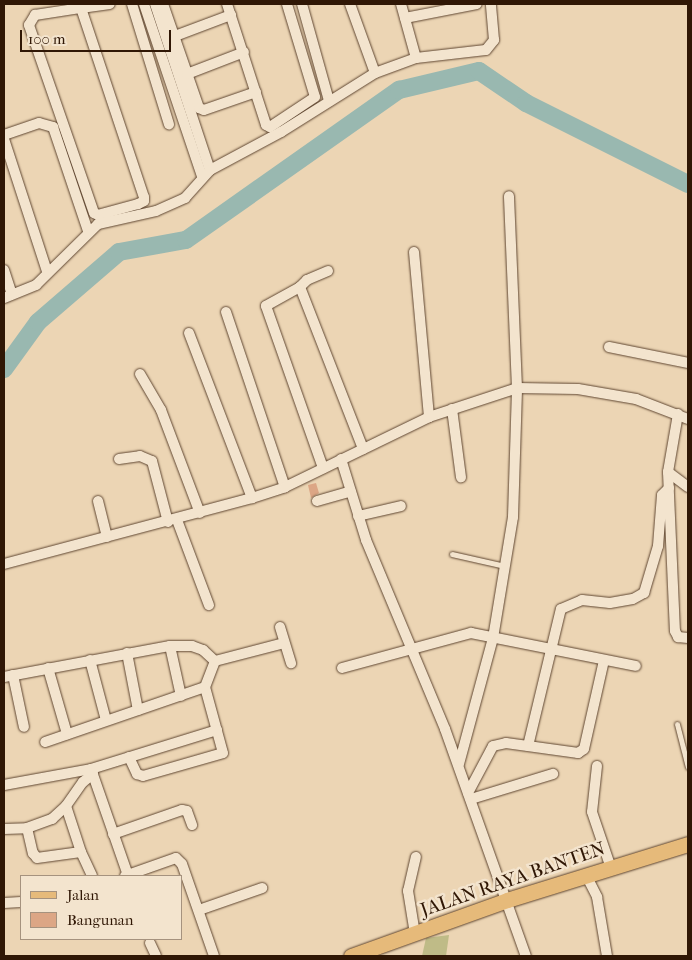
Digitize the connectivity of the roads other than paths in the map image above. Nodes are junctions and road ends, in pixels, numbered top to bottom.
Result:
1 (110, 4) edge
2 (132, 4) edge
3 (144, 4) edge
4 (155, 4) edge
5 (163, 4) edge
6 (227, 4) edge
7 (287, 4) edge
8 (302, 4) edge
9 (350, 4) edge
10 (401, 4) edge
11 (477, 4) edge
12 (491, 4) edge
13 (81, 8) junction
14 (231, 15) junction
15 (405, 18) junction
16 (175, 36) junction
17 (244, 52) junction
18 (416, 58) junction
19 (375, 73) junction
20 (187, 74) junction
21 (256, 92) junction
22 (329, 101) junction
23 (169, 124) dead end
24 (4, 137) edge
25 (206, 173) junction
26 (509, 196) dead end
27 (88, 231) junction
28 (414, 252) dead end
29 (4, 270) edge
30 (46, 271) junction
31 (328, 271) dead end
32 (300, 287) junction
33 (8, 296) edge
34 (226, 312) dead end
35 (189, 333) dead end
36 (609, 347) dead end
37 (688, 363) edge
38 (140, 374) dead end
39 (517, 388) junction
40 (452, 409) junction
41 (678, 414) junction
42 (430, 417) junction
43 (688, 419) edge
44 (363, 449) junction
45 (341, 459) junction
46 (119, 460) dead end
47 (323, 468) junction
48 (668, 472) junction
49 (461, 477) dead end
50 (285, 486) junction
51 (669, 488) junction
52 (688, 488) edge
53 (351, 491) junction
54 (252, 498) junction
55 (98, 501) dead end
56 (317, 501) dead end
57 (401, 506) dead end
58 (200, 513) junction
59 (358, 516) junction
60 (172, 521) junction
61 (107, 537) junction
62 (452, 554) dead end
63 (4, 564) edge
64 (506, 566) junction
65 (209, 605) dead end
66 (280, 627) dead end
67 (493, 638) junction
68 (688, 638) edge
69 (284, 643) junction
70 (170, 646) junction
71 (552, 647) junction
72 (412, 648) junction
73 (127, 653) junction
74 (90, 660) junction
75 (604, 660) junction
76 (215, 661) junction
77 (291, 663) dead end
78 (636, 666) dead end
79 (48, 668) junction
80 (342, 668) dead end
81 (9, 676) edge
82 (205, 687) junction
83 (181, 696) junction
84 (138, 710) junction
85 (106, 720) junction
86 (677, 724) dead end
87 (24, 727) dead end
88 (217, 730) junction
89 (67, 734) junction
90 (45, 742) dead end
91 (528, 746) junction
92 (129, 756) junction
93 (458, 764) junction
94 (597, 766) dead end
95 (688, 767) edge
96 (92, 771) junction
97 (553, 774) dead end
98 (4, 785) edge
99 (470, 796) junction
100 (66, 806) junction
101 (192, 825) dead end
102 (27, 828) junction
103 (4, 829) edge
104 (113, 834) junction
105 (688, 844) edge
106 (81, 852) junction
107 (416, 857) dead end
108 (611, 868) junction
109 (92, 875) edge
110 (126, 875) edge
111 (586, 875) junction
112 (262, 888) dead end
113 (4, 900) edge
114 (507, 900) junction
115 (20, 902) edge
116 (199, 910) junction
117 (415, 934) junction
118 (150, 943) dead end
119 (156, 956) edge
120 (214, 956) edge
121 (351, 956) edge
122 (526, 956) edge
123 (607, 956) edge

1 - 13 street
2 - 23 street
3 - 25 street
4 - 25 street
5 - 16 street
6 - 14 street
7 - 21 street
8 - 22 street
9 - 19 street
10 - 15 street
11 - 15 street
12 - 18 street
13 - 13 street
14 - 16 street
14 - 17 street
15 - 18 street
16 - 20 street
17 - 20 street
17 - 21 street
18 - 19 street
19 - 22 street
20 - 21 street
22 - 25 street
24 - 27 street
24 - 30 street
25 - 27 street
26 - 39 street
27 - 30 street
28 - 42 street
29 - 33 street
30 - 33 street
31 - 32 street
32 - 44 street
32 - 47 street
34 - 50 street
35 - 54 street
36 - 37 street
38 - 58 street
39 - 40 street
39 - 41 street
39 - 64 street
40 - 42 street
40 - 49 street
41 - 43 street
41 - 48 street
42 - 44 street
44 - 45 street
45 - 47 street
45 - 53 street
46 - 60 street
47 - 50 street
48 - 51 street
48 - 52 street
50 - 54 street
51 - 68 street
51 - 71 street
53 - 56 street
53 - 59 street
54 - 58 street
55 - 61 street
57 - 59 street
58 - 60 street
59 - 72 street
60 - 61 street
60 - 65 street
61 - 63 street
62 - 64 lane
64 - 67 street
66 - 69 street
67 - 71 street
67 - 72 street
67 - 93 street
69 - 76 street
69 - 77 street
70 - 73 street
70 - 76 street
70 - 83 street
71 - 75 street
71 - 91 street
72 - 80 street
72 - 93 street
73 - 74 street
73 - 84 street
74 - 79 street
74 - 85 street
75 - 78 street
75 - 91 street
76 - 82 street
79 - 81 street
79 - 89 street
81 - 87 street
82 - 83 street
82 - 88 street
83 - 84 street
84 - 85 street
85 - 89 street
86 - 95 lane
88 - 92 street
88 - 92 street
89 - 90 street
91 - 99 street
92 - 96 street
93 - 99 street
94 - 108 street
96 - 98 street
96 - 100 street
96 - 104 street
97 - 99 street
99 - 114 street
100 - 102 street
100 - 106 street
101 - 104 street
102 - 103 street
102 - 106 street
104 - 110 street
105 - 108 main road, JALAN RAYA BANTEN
106 - 109 street
107 - 117 street
108 - 111 main road, JALAN RAYA BANTEN
110 - 116 street
111 - 114 main road, JALAN RAYA BANTEN
111 - 123 street
112 - 116 street
113 - 115 street
114 - 117 main road, JALAN RAYA BANTEN
114 - 122 street
116 - 120 street
117 - 121 main road, JALAN RAYA BANTEN
118 - 119 street

